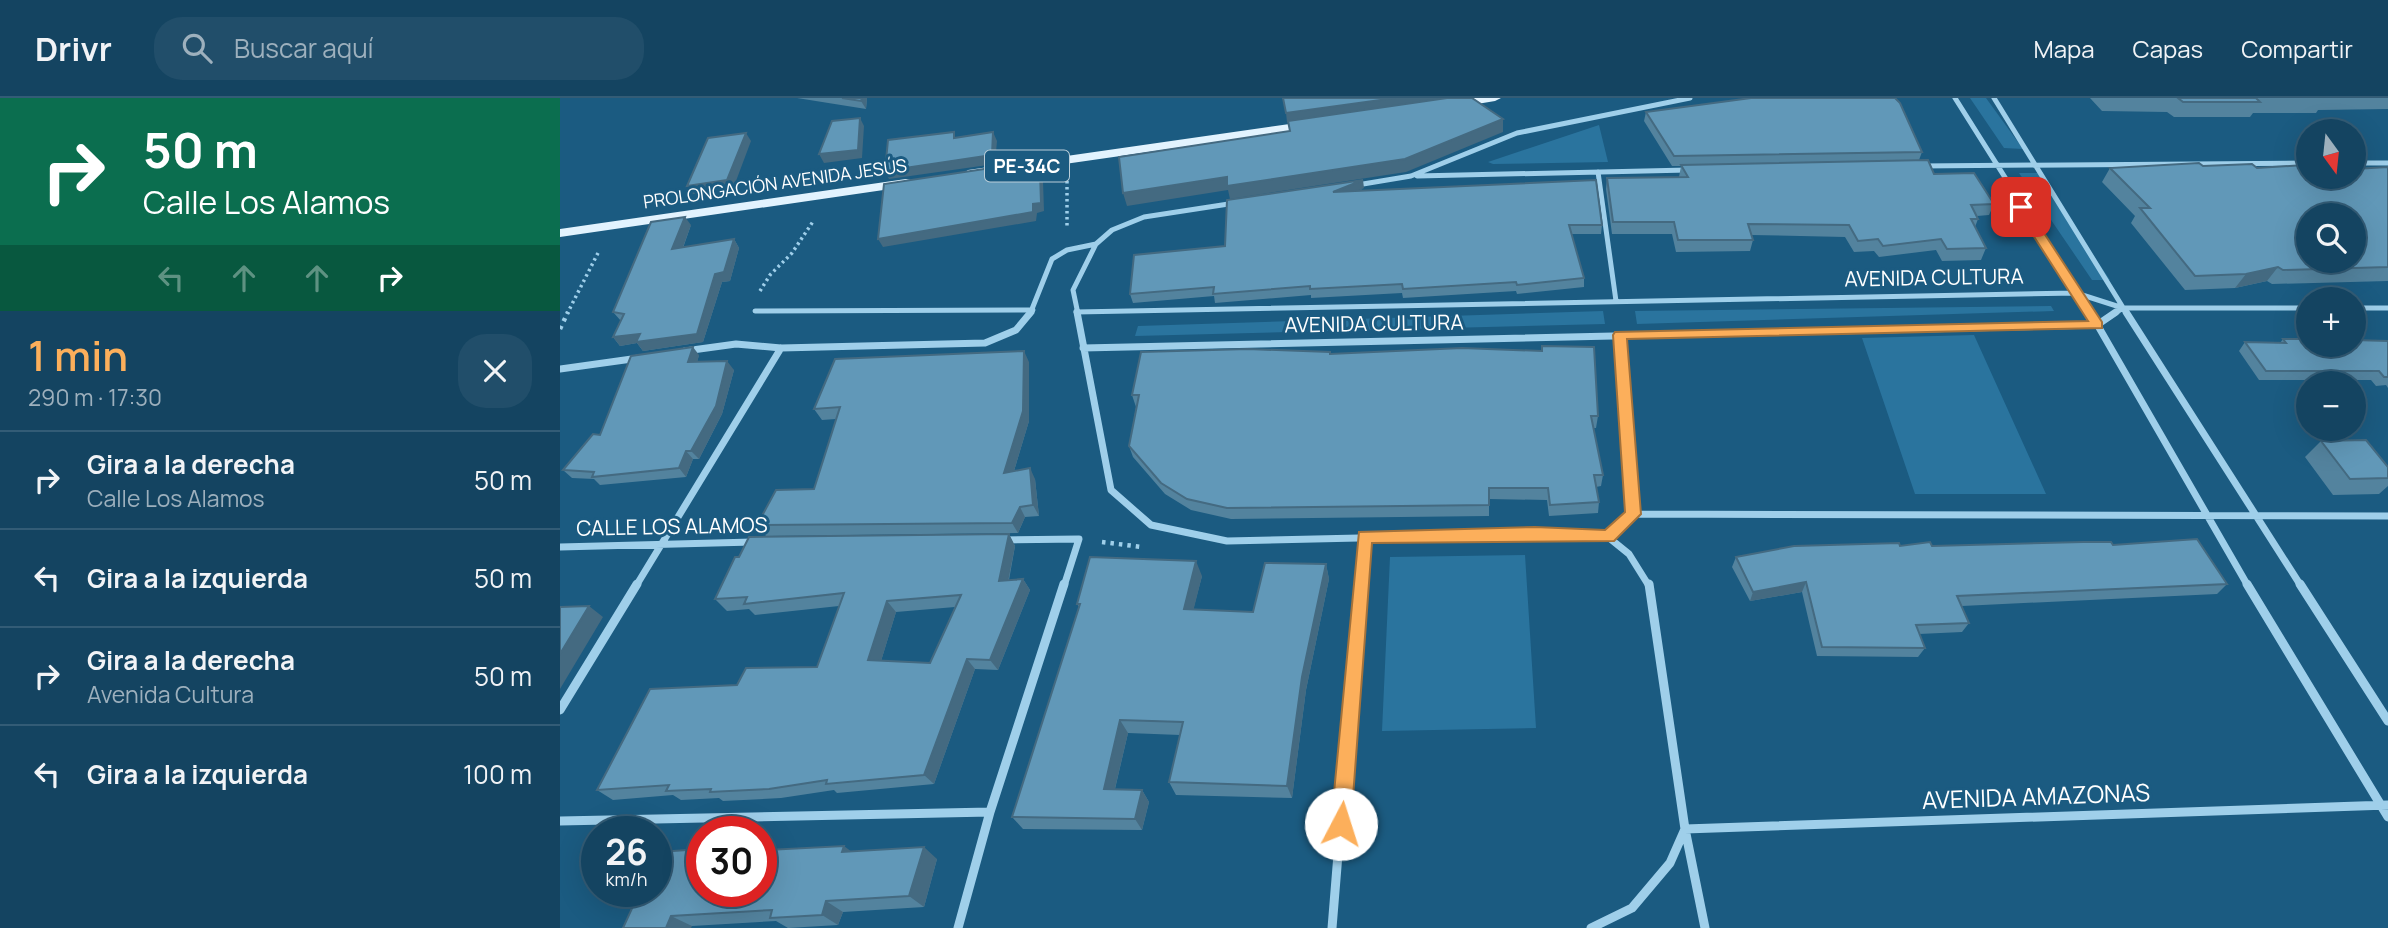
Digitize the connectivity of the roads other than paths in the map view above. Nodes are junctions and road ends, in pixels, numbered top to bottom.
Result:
1 (1495, 98) edge
2 (1690, 98) edge
3 (1955, 98) edge
4 (1994, 98) edge
5 (1433, 107) edge
6 (1325, 123) edge
7 (2296, 163) edge
8 (2366, 163) edge
9 (2388, 163) edge
10 (2035, 164) junction
11 (1994, 165) junction
12 (1912, 166) edge
13 (1694, 170) edge
14 (1598, 172) junction
15 (957, 176) edge
16 (1411, 176) junction
17 (915, 181) edge
18 (1344, 187) edge
19 (1238, 203) edge
20 (560, 233) edge
21 (1096, 244) junction
22 (2076, 293) junction
23 (1616, 301) junction
24 (2123, 307) junction
25 (2296, 308) edge
26 (2366, 308) edge
27 (2388, 308) edge
28 (1033, 310) junction
29 (755, 311) road end
30 (1076, 312) junction
31 (2097, 325) junction
32 (1620, 335) junction
33 (781, 348) junction
34 (1083, 348) junction
35 (682, 351) edge
36 (641, 357) edge
37 (560, 369) edge
38 (1633, 514) junction
39 (2388, 516) edge
40 (2208, 517) junction
41 (2258, 518) junction
42 (1364, 536) junction
43 (1608, 537) junction
44 (995, 540) edge
45 (758, 542) edge
46 (660, 543) junction
47 (560, 547) edge
48 (560, 710) edge
49 (2388, 721) edge
50 (2384, 805) edge
51 (990, 812) junction
52 (2388, 817) edge
53 (560, 821) edge
54 (1685, 829) junction
55 (958, 928) edge
56 (1332, 928) edge
57 (1591, 928) edge
58 (1705, 928) edge

1 - 5 main road
2 - 16 street
3 - 11 street
4 - 10 street
6 - 15 main road, PE-34C
7 - 10 street
8 - 9 street
10 - 11 street
10 - 24 street
11 - 12 street
11 - 22 street
13 - 14 street
14 - 16 street
14 - 23 street
16 - 18 street
17 - 20 main road, PROLONGACIÓN AVENIDA JESÚS
19 - 21 street
21 - 28 street
21 - 30 street
22 - 23 street, AVENIDA CULTURA
22 - 24 street, AVENIDA CULTURA
22 - 31 street
23 - 30 street, AVENIDA CULTURA
24 - 25 street, AVENIDA CULTURA
24 - 31 street
24 - 41 street
26 - 27 street
28 - 29 street
28 - 33 street
30 - 34 street
31 - 32 street, AVENIDA CULTURA
31 - 40 street
32 - 34 street, AVENIDA CULTURA
32 - 38 street
33 - 35 street
33 - 46 street
34 - 42 street
36 - 37 street
38 - 40 street
38 - 43 street
39 - 41 street
40 - 41 street
40 - 50 street
41 - 49 street
42 - 43 street
42 - 56 street
43 - 54 street
44 - 51 street
45 - 46 street, CALLE LOS ALAMOS
46 - 47 street, CALLE LOS ALAMOS
46 - 48 street
50 - 52 street
50 - 54 street, AVENIDA AMAZONAS
51 - 53 street
51 - 55 street
54 - 57 street
54 - 58 street

